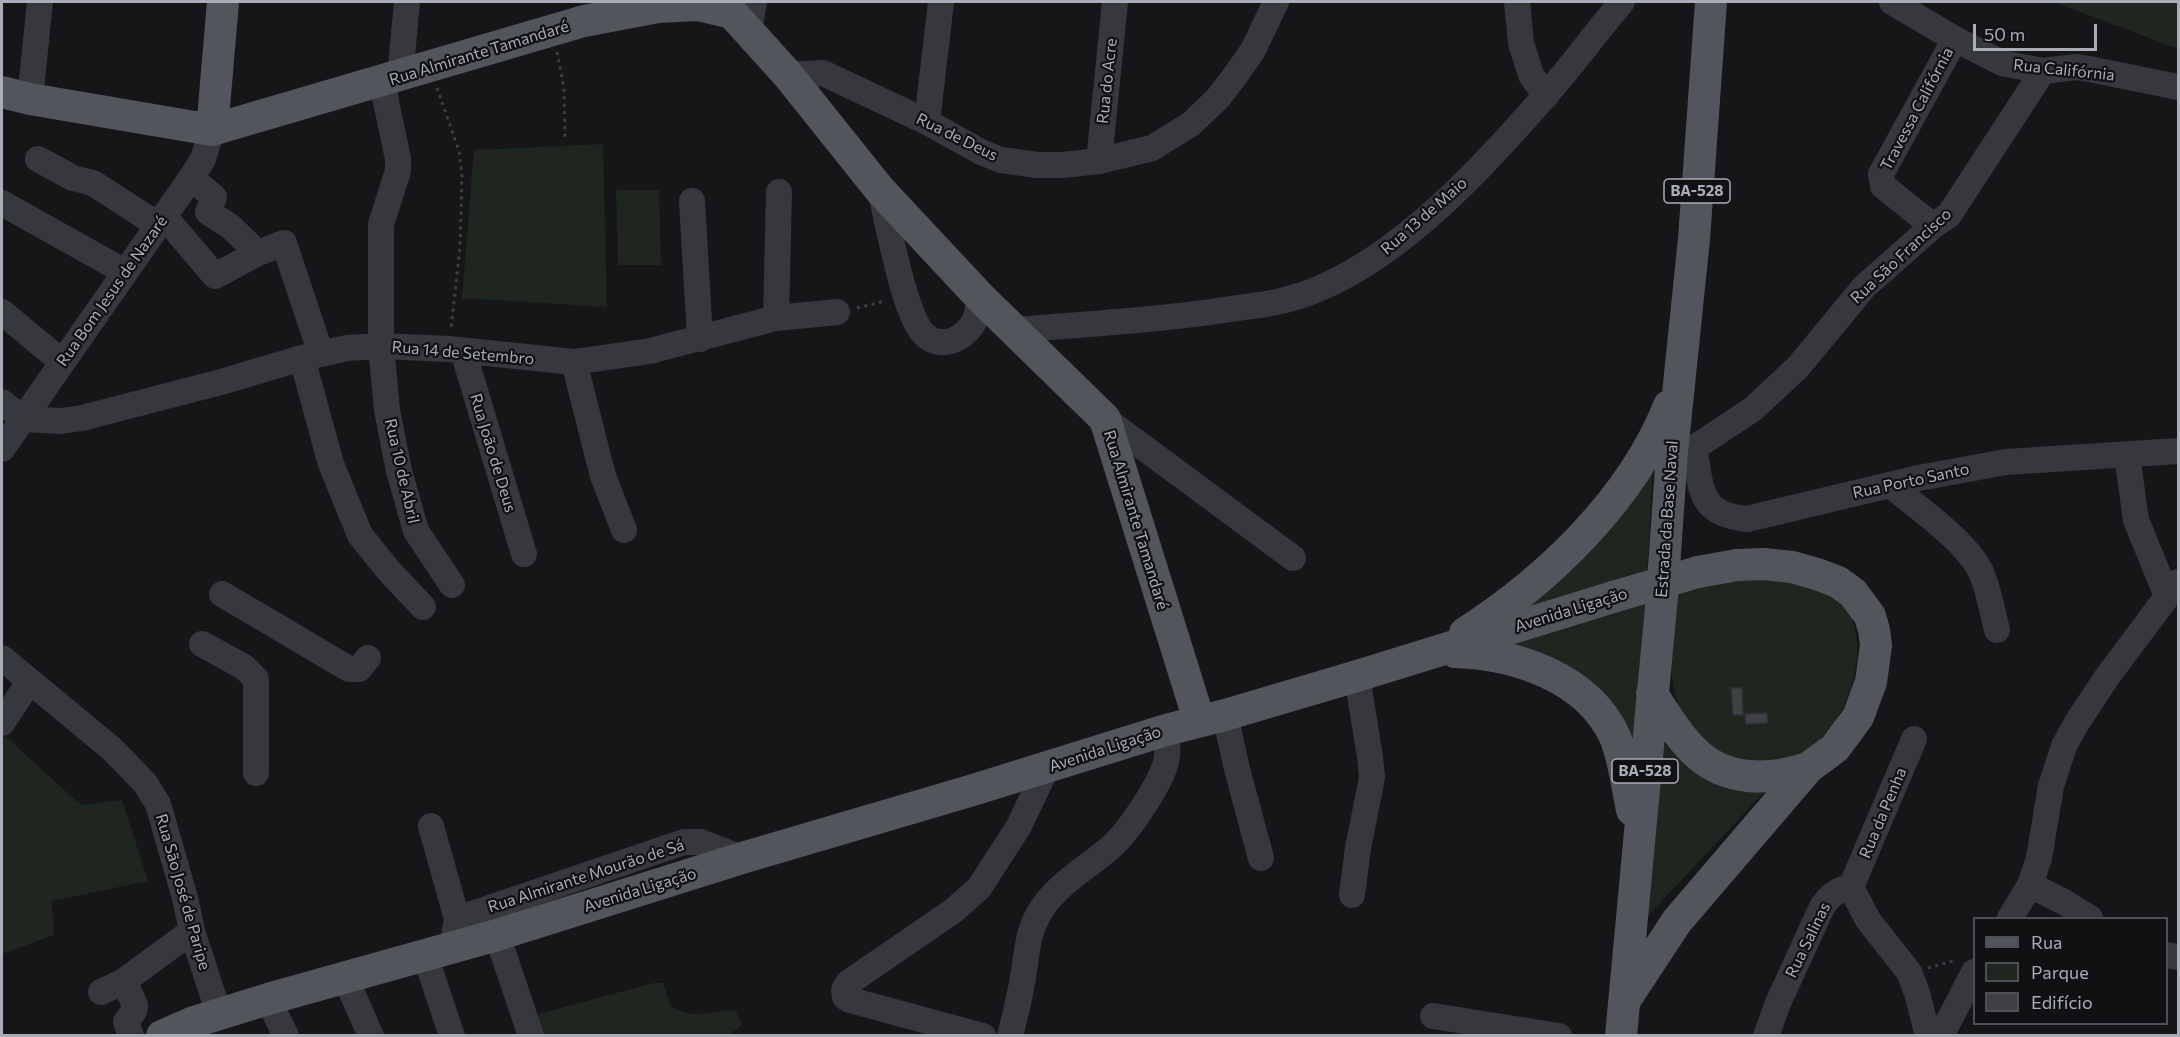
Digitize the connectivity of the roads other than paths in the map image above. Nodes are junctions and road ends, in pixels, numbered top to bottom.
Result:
1 (40, 2) edge
2 (223, 2) edge
3 (407, 2) edge
4 (754, 2) edge
5 (940, 2) edge
6 (1115, 2) edge
7 (1276, 2) edge
8 (1517, 2) edge
9 (1622, 2) edge
10 (1711, 2) edge
11 (1892, 2) edge
12 (584, 11) edge
13 (749, 33) junction
14 (1955, 39) junction
15 (2043, 71) junction
16 (788, 75) junction
17 (391, 79) junction
18 (2178, 87) edge
19 (16, 96) edge
20 (1546, 96) junction
21 (927, 122) junction
22 (212, 130) junction
23 (38, 159) dead end
24 (1099, 161) junction
25 (191, 178) junction
26 (880, 190) junction
27 (779, 192) dead end
28 (692, 201) dead end
29 (2, 202) edge
30 (161, 221) junction
31 (1933, 226) junction
32 (258, 253) junction
33 (125, 272) junction
34 (980, 297) junction
35 (2, 312) edge
36 (837, 312) road end
37 (776, 318) junction
38 (1015, 330) junction
39 (700, 339) junction
40 (381, 346) junction
41 (456, 350) junction
42 (311, 356) junction
43 (63, 362) junction
44 (574, 362) junction
45 (2, 402) edge
46 (23, 419) junction
47 (1105, 419) junction
48 (3, 445) edge
49 (2178, 451) edge
50 (2127, 455) junction
51 (1670, 457) junction
52 (1890, 485) junction
53 (624, 530) dead end
54 (524, 554) dead end
55 (1293, 558) dead end
56 (452, 585) dead end
57 (2173, 589) edge
58 (222, 594) dead end
59 (423, 608) dead end
60 (1997, 630) dead end
61 (202, 644) dead end
62 (1436, 652) junction
63 (2, 658) edge
64 (368, 658) dead end
65 (1358, 676) junction
66 (29, 682) junction
67 (1652, 694) junction
68 (1212, 718) junction
69 (2, 723) edge
70 (1166, 730) junction
71 (1914, 739) dead end
72 (1047, 767) junction
73 (1808, 768) junction
74 (256, 773) dead end
75 (430, 826) dead end
76 (1637, 847) junction
77 (742, 858) junction
78 (1262, 858) dead end
79 (2030, 885) junction
80 (1851, 887) junction
81 (1352, 896) dead end
82 (2011, 917) edge
83 (2088, 917) edge
84 (192, 931) junction
85 (497, 935) junction
86 (445, 940) junction
87 (1967, 966) edge
88 (345, 977) junction
89 (124, 981) junction
90 (100, 992) dead end
91 (268, 999) junction
92 (1624, 1000) junction
93 (1433, 1016) dead end
94 (204, 1024) edge
95 (130, 1035) edge
96 (162, 1035) edge
97 (286, 1035) edge
98 (371, 1035) edge
99 (452, 1035) edge
100 (531, 1035) edge
101 (983, 1035) edge
102 (1010, 1035) edge
103 (1559, 1035) edge
104 (1621, 1035) edge
105 (1766, 1035) edge
106 (1928, 1035) edge
107 (1941, 1035) edge

1 - 19 street
2 - 22 main road
3 - 17 street, Rua 10 de Abril
4 - 13 street
5 - 21 street
6 - 24 street, Rua do Acre
7 - 24 street, Rua de Deus
8 - 20 street
9 - 20 street, Rua 13 de Maio
10 - 51 main road, BA-528
11 - 14 street, Rua Califórnia
12 - 13 main road, Rua Almirante Tamandaré
12 - 17 main road, Rua Almirante Tamandaré
13 - 16 main road, Rua Almirante Tamandaré
14 - 15 street, Rua Califórnia
14 - 31 street, Travessa Califórnia
15 - 18 street, Rua Califórnia
15 - 31 street, Rua São Francisco
16 - 21 street, Rua de Deus
16 - 26 main road, Rua Almirante Tamandaré
17 - 22 main road, Rua Almirante Tamandaré
17 - 40 street, Rua 10 de Abril
19 - 22 main road, Rua Almirante Tamandaré
20 - 38 street, Rua 13 de Maio
21 - 24 street, Rua de Deus
22 - 25 street, Rua Bom Jesus de Nazaré
23 - 30 street
25 - 30 street, Rua Bom Jesus de Nazaré
25 - 32 street
26 - 34 main road, Rua Almirante Tamandaré
26 - 34 street, Rua Almirante Tamandaré
27 - 37 street
28 - 39 street
29 - 33 street
30 - 32 street
30 - 33 street, Rua Bom Jesus de Nazaré
31 - 51 street, Rua São Francisco
32 - 42 street
33 - 43 street, Rua Bom Jesus de Nazaré
34 - 38 main road, Rua Almirante Tamandaré
35 - 43 street
36 - 37 street, Rua 14 de Setembro
37 - 39 street, Rua 14 de Setembro
38 - 47 main road, Rua Almirante Tamandaré
39 - 44 street, Rua 14 de Setembro
40 - 41 street, Rua 14 de Setembro
40 - 42 street, Rua 14 de Setembro
40 - 56 street, Rua 10 de Abril
41 - 44 street, Rua 14 de Setembro
41 - 54 street, Rua João de Deus
42 - 46 street, Rua 14 de Setembro
42 - 59 street
43 - 46 street, Rua Bom Jesus de Nazaré
44 - 53 street
45 - 46 street
46 - 48 street, Rua Bom Jesus de Nazaré
47 - 55 street
47 - 68 main road, Rua Almirante Tamandaré
49 - 50 street, Rua Porto Santo
50 - 52 street, Rua Porto Santo
50 - 57 street
51 - 52 street, Rua Porto Santo
51 - 62 main road
51 - 67 main road, Estrada da Base Naval / BA-528
52 - 60 street
57 - 79 street
58 - 64 street
61 - 74 street
62 - 65 main road, Avenida Ligação
62 - 73 main road, Avenida Ligação, bridge
62 - 76 main road
63 - 66 street, Rua São José de Paripe
65 - 68 main road, Avenida Ligação
65 - 81 street
66 - 69 street
66 - 84 street, Rua São José de Paripe
67 - 73 main road, Avenida Ligação
67 - 76 main road, Estrada da Base Naval / BA-528
68 - 70 main road, Avenida Ligação
68 - 78 street
70 - 72 main road, Avenida Ligação
70 - 102 street
71 - 80 street, Rua da Penha
72 - 77 main road, Avenida Ligação
72 - 101 street
73 - 92 main road, Avenida Ligação
75 - 86 street
76 - 92 main road, Estrada da Base Naval / BA-528
77 - 85 main road, Avenida Ligação
77 - 86 street, Rua Almirante Mourão de Sá
79 - 82 street
79 - 83 street
80 - 105 street, Rua Salinas
80 - 106 street, Rua Salinas
84 - 89 street
84 - 94 street, Rua São José de Paripe
85 - 86 main road, Avenida Ligação
85 - 100 street
86 - 88 main road, Avenida Ligação
86 - 99 street
87 - 107 street
88 - 91 main road, Avenida Ligação
88 - 98 street
89 - 90 street
89 - 95 street
91 - 94 main road, Avenida Ligação
91 - 97 street
92 - 104 main road, Estrada da Base Naval / BA-528
93 - 103 street
94 - 96 main road, Avenida Ligação

